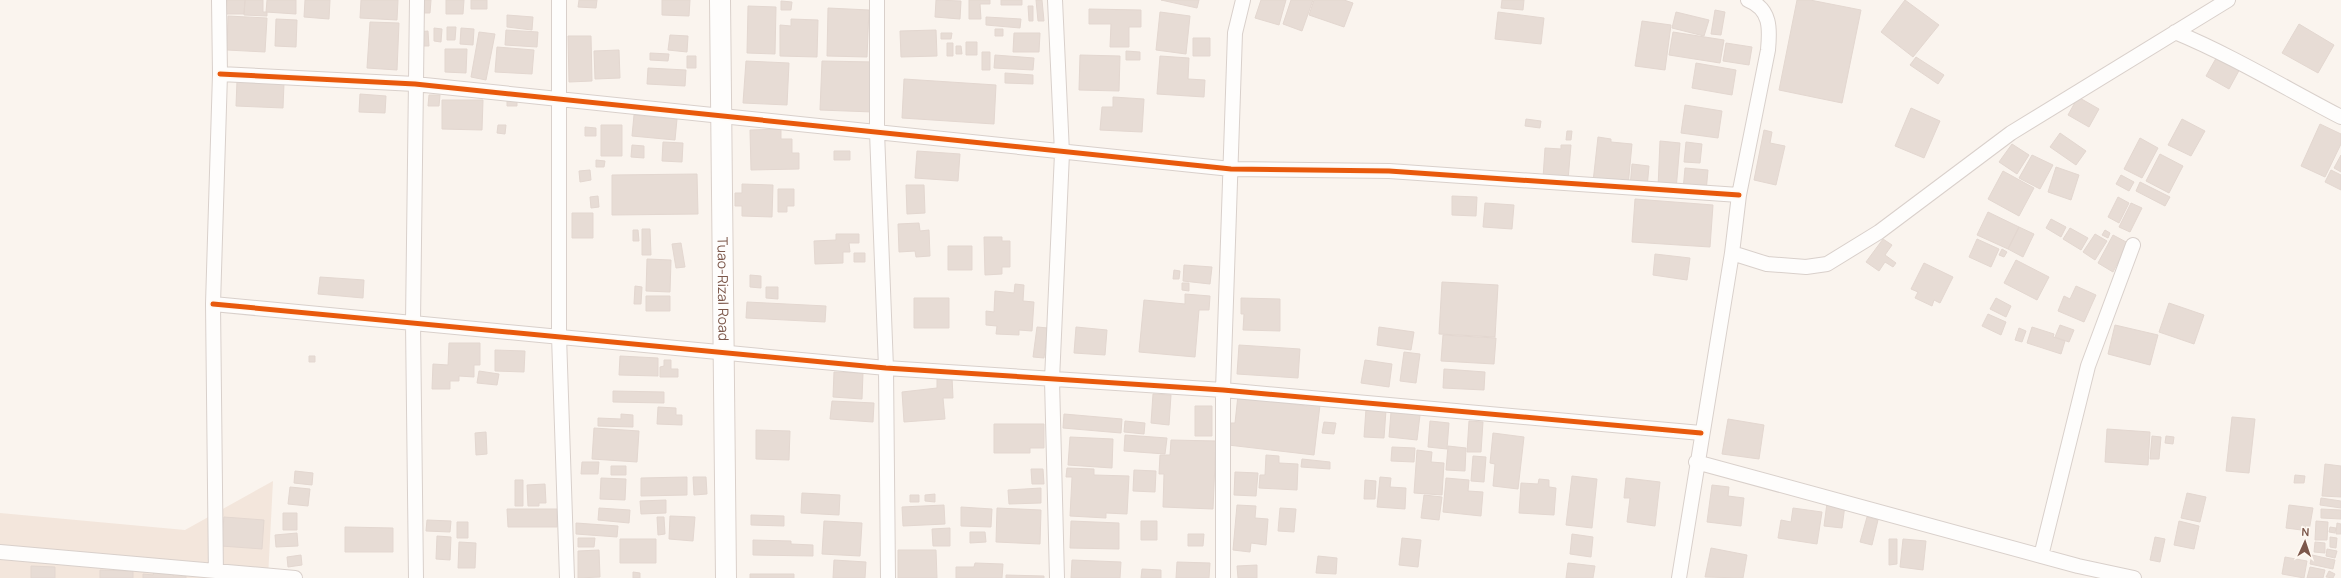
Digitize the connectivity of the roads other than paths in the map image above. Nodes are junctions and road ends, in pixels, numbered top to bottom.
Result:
1 (219, 0) edge
2 (417, 0) edge
3 (559, 0) edge
4 (720, 0) edge
5 (877, 0) edge
6 (1055, 0) edge
7 (1243, 0) edge
8 (1748, 0) edge
9 (2228, 0) edge
10 (2175, 32) junction
11 (220, 74) junction
12 (415, 84) junction
13 (559, 101) junction
14 (720, 116) junction
15 (2341, 117) edge
16 (877, 132) junction
17 (1062, 153) junction
18 (1231, 169) junction
19 (1739, 195) junction
20 (2133, 245) dead end
21 (1732, 253) junction
22 (213, 304) junction
23 (413, 322) junction
24 (559, 336) junction
25 (723, 352) junction
26 (886, 368) junction
27 (1052, 380) junction
28 (1223, 390) junction
29 (1702, 434) junction
30 (1696, 462) junction
31 (0, 552) edge
32 (2041, 556) junction
33 (2075, 572) edge
34 (216, 575) edge
35 (295, 578) edge
36 (416, 578) edge
37 (567, 578) edge
38 (726, 578) edge
39 (888, 578) edge
40 (1057, 578) edge
41 (1223, 578) edge
42 (1679, 578) edge
43 (2134, 578) edge

1 - 11 street
2 - 12 street
3 - 13 street
4 - 14 main road, Tuao-Rizal Road
5 - 16 street
6 - 17 street
7 - 18 street
8 - 19 street
9 - 10 street
10 - 15 street
10 - 21 street
11 - 12 street
11 - 22 street
12 - 13 street
12 - 23 street
13 - 14 street
13 - 24 street
14 - 16 street
14 - 25 main road, Tuao-Rizal Road
16 - 17 street
16 - 26 street
17 - 18 street
17 - 27 street
18 - 19 street
18 - 28 street
19 - 21 street
20 - 32 street
21 - 29 street
22 - 23 street
22 - 34 street
23 - 24 street
23 - 36 street
24 - 25 street
24 - 37 street
25 - 26 street
25 - 38 main road, Tuao-Rizal Road
26 - 27 street
26 - 39 street
27 - 28 street
27 - 40 street
28 - 29 street
28 - 41 street
29 - 30 street
30 - 32 street
30 - 42 street
31 - 34 street
32 - 33 street
33 - 43 street
34 - 35 street

